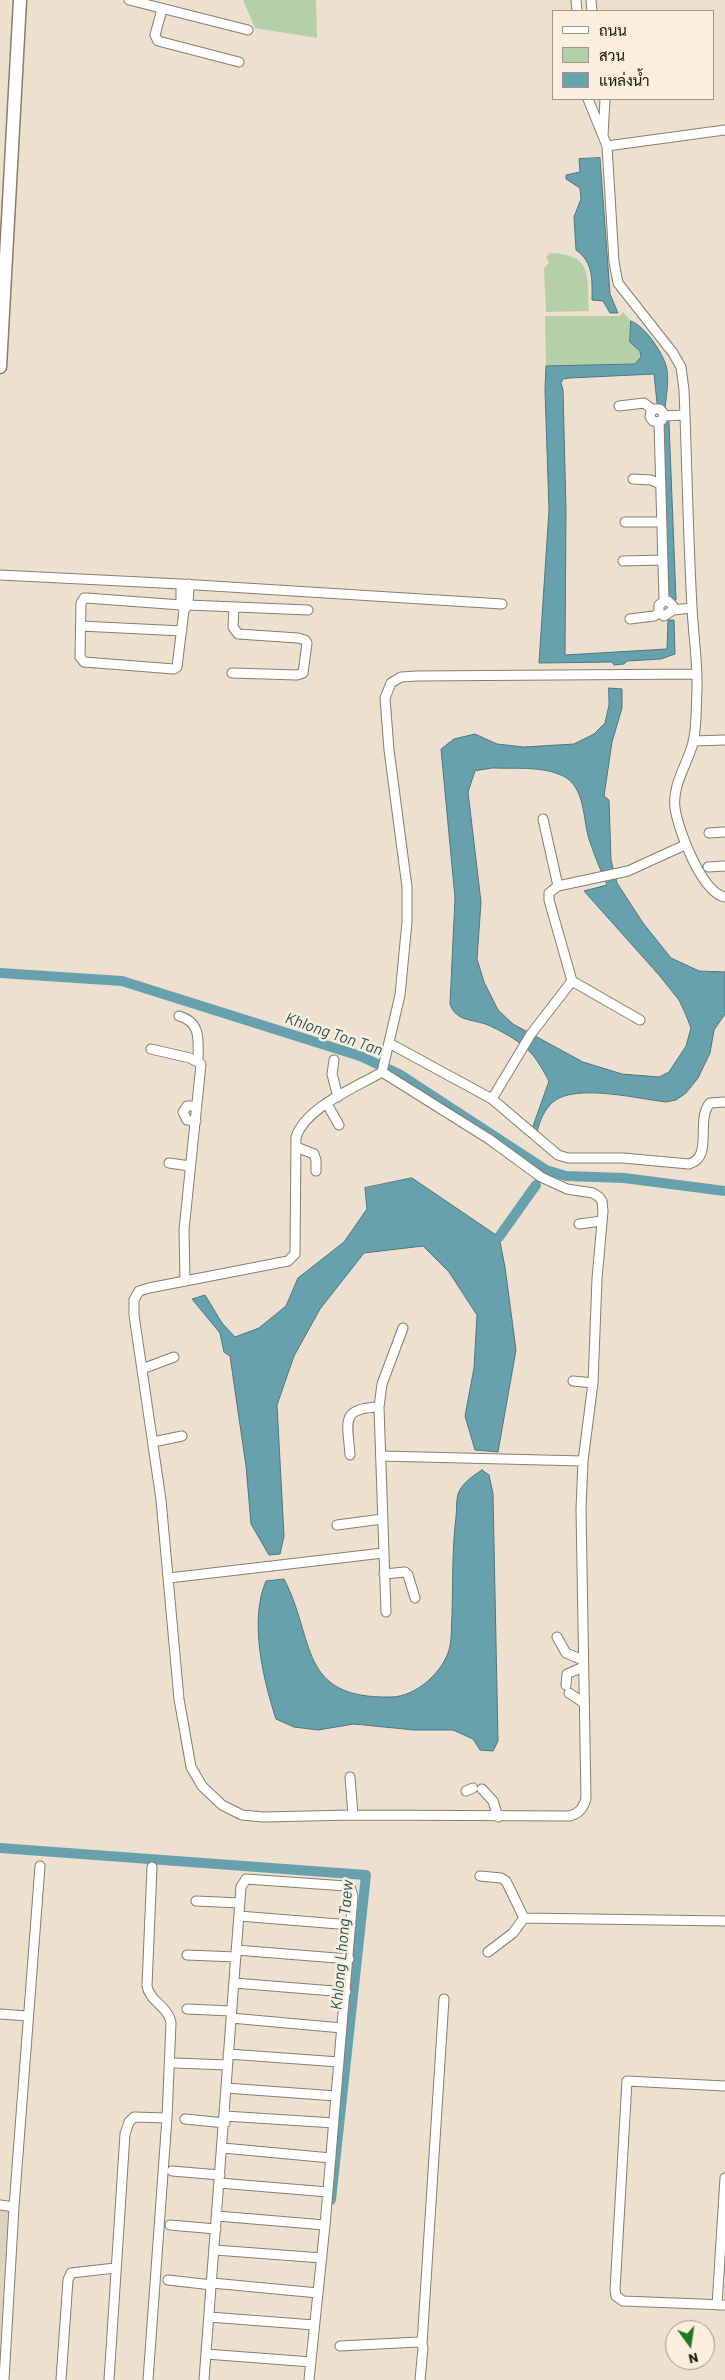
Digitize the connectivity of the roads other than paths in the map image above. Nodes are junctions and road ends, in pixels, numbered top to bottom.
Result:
1 (20, 0) edge
2 (129, 0) edge
3 (162, 9) junction
4 (248, 30) dead end
5 (239, 62) dead end
6 (588, 102) edge
7 (605, 104) edge
8 (725, 130) edge
9 (603, 135) junction
10 (607, 146) junction
11 (0, 367) edge
12 (620, 406) dead end
13 (685, 415) junction
14 (661, 419) junction
15 (633, 479) dead end
16 (660, 484) junction
17 (626, 522) dead end
18 (661, 522) junction
19 (663, 560) junction
20 (623, 561) dead end
21 (0, 575) edge
22 (185, 584) junction
23 (664, 601) junction
24 (502, 604) dead end
25 (184, 607) junction
26 (234, 607) junction
27 (692, 608) junction
28 (308, 610) dead end
29 (673, 610) junction
30 (660, 613) junction
31 (630, 619) dead end
32 (81, 626) junction
33 (182, 631) junction
34 (232, 673) dead end
35 (697, 674) junction
36 (725, 740) edge
37 (693, 741) junction
38 (543, 818) dead end
39 (725, 832) edge
40 (709, 833) dead end
41 (685, 844) junction
42 (725, 866) edge
43 (708, 867) dead end
44 (558, 886) junction
45 (725, 898) edge
46 (572, 982) junction
47 (179, 1016) dead end
48 (640, 1020) dead end
49 (388, 1047) junction
50 (152, 1049) dead end
51 (334, 1060) dead end
52 (198, 1061) junction
53 (382, 1069) junction
54 (338, 1097) junction
55 (492, 1099) junction
56 (725, 1102) edge
57 (327, 1104) junction
58 (197, 1106) junction
59 (196, 1121) junction
60 (339, 1125) dead end
61 (296, 1148) junction
62 (169, 1163) dead end
63 (190, 1166) junction
64 (316, 1171) dead end
65 (602, 1221) junction
66 (579, 1224) dead end
67 (185, 1282) junction
68 (403, 1328) dead end
69 (174, 1358) dead end
70 (142, 1369) junction
71 (573, 1381) dead end
72 (593, 1383) junction
73 (379, 1407) junction
74 (182, 1436) dead end
75 (152, 1442) junction
76 (350, 1455) dead end
77 (381, 1456) junction
78 (583, 1461) junction
79 (382, 1519) junction
80 (337, 1525) dead end
81 (383, 1553) junction
82 (384, 1574) junction
83 (169, 1578) junction
84 (416, 1598) dead end
85 (386, 1612) dead end
86 (557, 1637) dead end
87 (583, 1663) junction
88 (584, 1703) junction
89 (350, 1777) dead end
90 (474, 1789) dead end
91 (353, 1815) junction
92 (498, 1817) junction
93 (40, 1866) dead end
94 (152, 1867) dead end
95 (480, 1876) dead end
96 (196, 1901) dead end
97 (240, 1903) junction
98 (239, 1916) junction
99 (524, 1918) junction
100 (725, 1921) edge
101 (351, 1925) junction
102 (488, 1952) dead end
103 (236, 1954) junction
104 (187, 1956) dead end
105 (349, 1959) junction
106 (234, 1983) junction
107 (346, 1992) junction
108 (444, 1999) dead end
109 (187, 2010) dead end
110 (0, 2014) edge
111 (231, 2014) junction
112 (28, 2016) junction
113 (342, 2028) junction
114 (228, 2054) junction
115 (339, 2062) junction
116 (175, 2063) dead end
117 (227, 2065) junction
118 (725, 2086) edge
119 (226, 2088) junction
120 (336, 2096) junction
121 (167, 2118) junction
122 (185, 2119) dead end
123 (225, 2119) junction
124 (334, 2123) junction
125 (223, 2148) junction
126 (331, 2158) junction
127 (172, 2171) dead end
128 (725, 2178) edge
129 (219, 2179) junction
130 (328, 2192) junction
131 (0, 2205) edge
132 (14, 2206) junction
133 (217, 2216) junction
134 (325, 2225) junction
135 (170, 2226) dead end
136 (216, 2229) junction
137 (214, 2250) junction
138 (322, 2258) junction
139 (115, 2268) junction
140 (168, 2280) dead end
141 (212, 2284) junction
142 (318, 2293) junction
143 (721, 2305) edge
144 (209, 2316) junction
145 (4, 2320) edge
146 (314, 2325) junction
147 (422, 2344) junction
148 (340, 2346) dead end
149 (206, 2354) junction
150 (311, 2362) junction
151 (4, 2380) edge
152 (61, 2380) edge
153 (109, 2380) edge
154 (148, 2380) edge
155 (204, 2380) edge
156 (309, 2380) edge
157 (420, 2380) edge

1 - 11 main road
2 - 3 street
3 - 4 street
3 - 5 street
6 - 9 street
7 - 9 street
8 - 10 street
9 - 10 street
10 - 13 street
12 - 14 street
13 - 14 street
13 - 27 street
14 - 16 street
15 - 16 street
16 - 18 street
17 - 18 street
18 - 19 street
19 - 20 street
19 - 23 street
21 - 22 street
22 - 24 street
22 - 25 street
23 - 29 street
23 - 30 street
25 - 26 street
25 - 32 street
25 - 33 street
26 - 28 street
26 - 34 street
27 - 29 street
27 - 35 street
29 - 30 street
30 - 31 street
32 - 33 street
32 - 33 street
35 - 37 street
35 - 49 street
36 - 37 street
37 - 41 street
38 - 44 street
39 - 40 street
41 - 44 street
41 - 45 street
42 - 43 street
44 - 46 street
46 - 48 street
46 - 55 street
47 - 52 street
49 - 53 street
49 - 55 street
50 - 52 street
51 - 54 street
52 - 58 street
53 - 54 street
53 - 65 street
54 - 57 street
55 - 56 street
57 - 60 street
57 - 61 street
58 - 59 street
58 - 59 street
59 - 63 street
61 - 64 street
61 - 67 street
62 - 63 street
63 - 67 street
65 - 66 street
65 - 72 street
67 - 70 street
68 - 73 street
69 - 70 street
70 - 75 street
71 - 72 street
72 - 78 street
73 - 76 street
73 - 77 street
74 - 75 street
75 - 83 street
77 - 78 street
77 - 79 street
78 - 87 street
79 - 80 street
79 - 81 street
81 - 82 street
81 - 83 street
82 - 84 street
82 - 85 street
83 - 91 street
86 - 87 street
87 - 88 street
87 - 88 street
88 - 92 street
89 - 91 street
90 - 92 street
91 - 92 street
93 - 112 street
94 - 121 street
95 - 99 street
96 - 97 street
97 - 98 street
97 - 101 street
98 - 101 street
98 - 103 street
99 - 100 street
99 - 102 street
101 - 105 street
103 - 104 street
103 - 105 street
103 - 106 street
105 - 107 street
106 - 107 street
106 - 111 street
107 - 113 street
108 - 147 street
109 - 111 street
110 - 112 street
111 - 113 street
111 - 114 street
112 - 132 street
113 - 115 street
114 - 115 street
114 - 117 street
115 - 120 street
116 - 117 street
117 - 119 street
118 - 143 street
119 - 120 street
119 - 123 street
120 - 124 street
121 - 139 street
121 - 154 street
122 - 123 street
123 - 124 street
123 - 125 street
124 - 126 street
125 - 126 street
125 - 129 street
126 - 130 street
127 - 129 street
128 - 143 street
129 - 130 street
129 - 133 street
130 - 134 street
131 - 132 street
132 - 145 street
133 - 134 street
133 - 136 street
134 - 138 street
135 - 136 street
136 - 137 street
137 - 138 street
137 - 141 street
138 - 142 street
139 - 152 street
139 - 153 street
140 - 141 street
141 - 142 street
141 - 144 street
142 - 146 street
144 - 146 street
144 - 149 street
145 - 151 street
146 - 150 street
147 - 148 street
147 - 157 street
149 - 150 street
149 - 155 street
150 - 156 street

